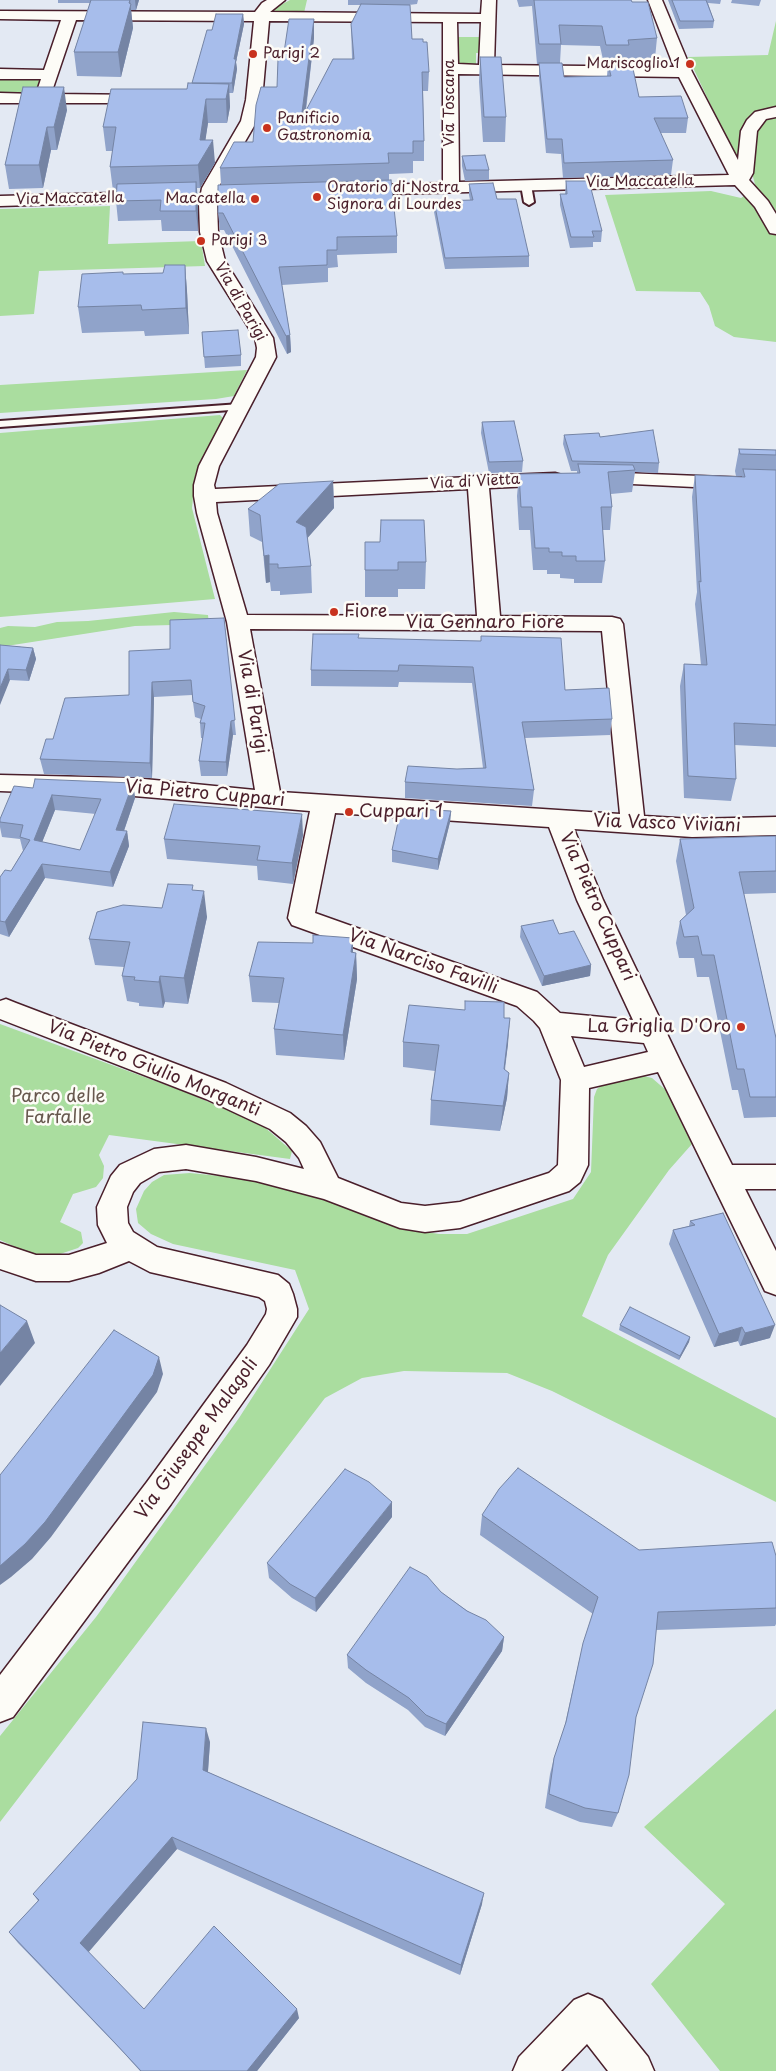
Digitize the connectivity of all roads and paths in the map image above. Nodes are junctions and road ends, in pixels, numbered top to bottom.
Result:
1 (278, 0) edge
2 (489, 0) edge
3 (655, 0) edge
4 (0, 15) edge
5 (70, 16) junction
6 (262, 18) junction
7 (450, 18) junction
8 (488, 18) junction
9 (450, 34) junction
10 (487, 35) junction
11 (449, 69) junction
12 (486, 69) junction
13 (684, 72) junction
14 (0, 74) edge
15 (51, 75) junction
16 (0, 98) edge
17 (42, 98) junction
18 (166, 100) edge
19 (234, 100) dead end
20 (254, 100) junction
21 (776, 112) edge
22 (740, 180) junction
23 (526, 185) junction
24 (451, 187) junction
25 (333, 190) edge
26 (172, 197) edge
27 (0, 201) edge
28 (529, 202) dead end
29 (776, 229) edge
30 (240, 407) junction
31 (0, 424) edge
32 (478, 481) junction
33 (776, 485) edge
34 (204, 496) junction
35 (238, 622) junction
36 (489, 623) junction
37 (0, 783) edge
38 (268, 800) junction
39 (324, 804) junction
40 (558, 819) junction
41 (633, 825) junction
42 (776, 826) edge
43 (6, 1010) dead end
44 (552, 1023) junction
45 (653, 1033) junction
46 (666, 1059) junction
47 (575, 1080) junction
48 (725, 1177) junction
49 (776, 1177) edge
50 (327, 1187) junction
51 (130, 1247) junction
52 (0, 1256) edge
53 (776, 1282) edge
54 (0, 1704) edge
55 (533, 2071) edge
56 (634, 2071) edge

1 - 6 street
2 - 8 street
3 - 13 street
4 - 5 street
5 - 6 street
5 - 15 street
6 - 7 street
6 - 20 street, Via di Parigi
7 - 8 street
7 - 9 street, Via Toscana
8 - 10 street
9 - 10 street
9 - 11 street, Via Toscana
10 - 12 street
11 - 12 street
11 - 24 street, Via Toscana
12 - 13 street
13 - 22 street
14 - 15 street
15 - 17 street
16 - 17 street
17 - 18 street
19 - 20 street
20 - 30 street, Via di Parigi
21 - 22 street
22 - 23 street, Via Maccatella
22 - 29 street
23 - 24 street, Via Maccatella
23 - 28 lane
24 - 25 street, Via Maccatella
26 - 27 street, Via Maccatella
30 - 31 lane
30 - 34 street, Via di Parigi
32 - 33 street, Via di Vietta
32 - 34 street, Via di Vietta
32 - 36 street
34 - 35 street, Via di Parigi
35 - 36 street, Via Gennaro Fiore
35 - 38 street, Via di Parigi
36 - 41 street, Via Gennaro Fiore
37 - 38 street, Via Pietro Cuppari
38 - 39 street, Via Pietro Cuppari
39 - 40 street, Via Pietro Cuppari
39 - 44 street, Via Narciso Favilli
40 - 41 street, Via Vasco Viviani
40 - 45 street, Via Pietro Cuppari
41 - 42 street, Via Vasco Viviani
43 - 50 street, Via Pietro Giulio Morganti
44 - 45 street
44 - 47 street
45 - 46 street, Via Pietro Cuppari
46 - 47 street
46 - 48 street, Via Pietro Cuppari
47 - 50 street
48 - 49 street
48 - 53 street, Via Pietro Cuppari
50 - 51 street
51 - 52 street
51 - 54 street, Via Giuseppe Malagoli
55 - 56 street

